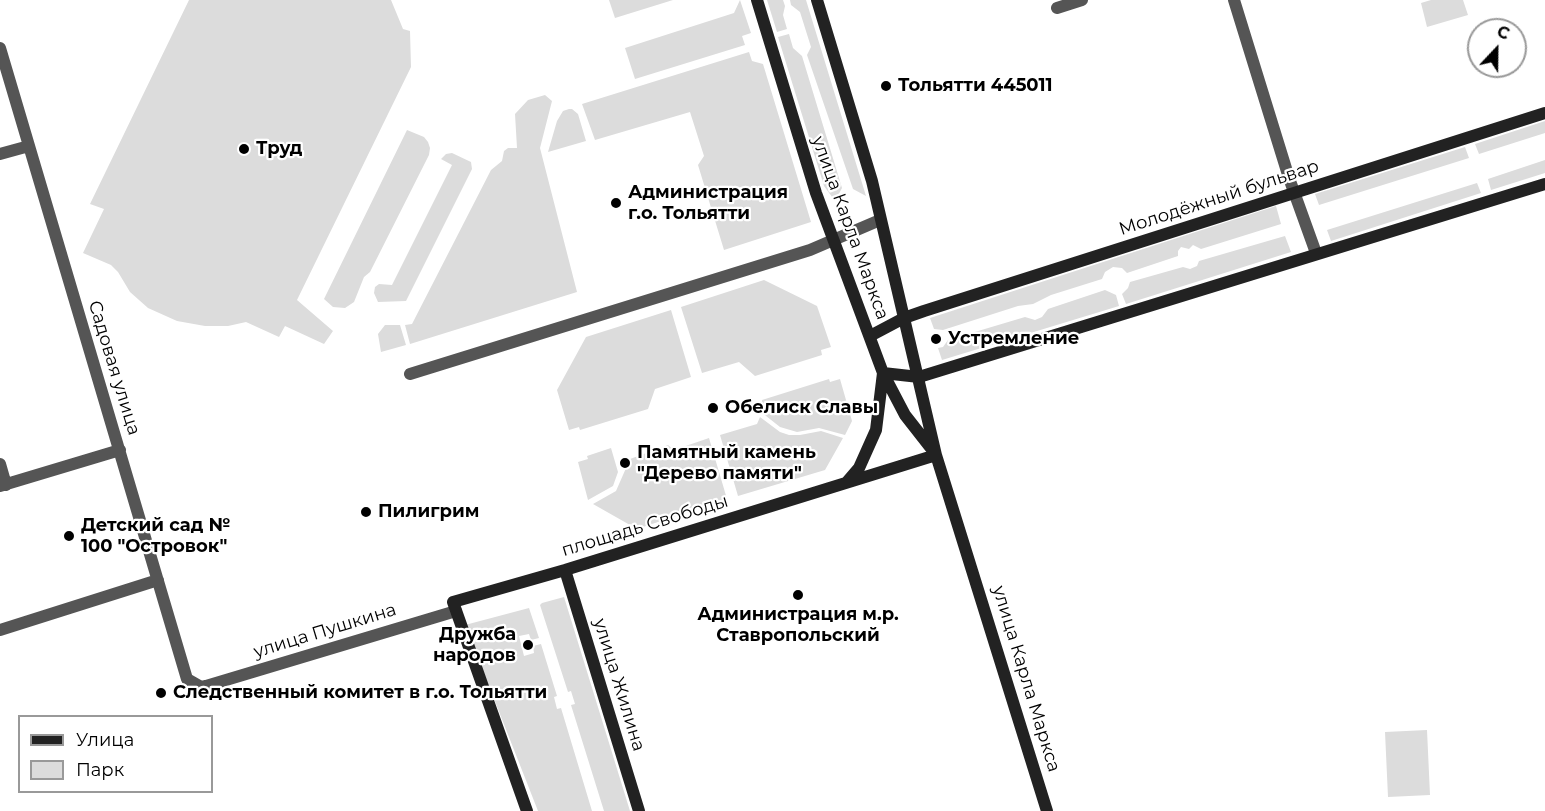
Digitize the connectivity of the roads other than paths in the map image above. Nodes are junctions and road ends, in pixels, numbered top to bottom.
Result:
1 (757, 0) edge
2 (817, 0) edge
3 (1082, 0) edge
4 (1234, 0) edge
5 (1057, 8) dead end
6 (0, 48) edge
7 (1545, 113) edge
8 (29, 146) junction
9 (0, 154) edge
10 (1545, 184) edge
11 (1294, 193) junction
12 (880, 220) junction
13 (834, 239) junction
14 (1316, 253) junction
15 (904, 318) junction
16 (870, 336) junction
17 (883, 373) junction
18 (411, 375) dead end
19 (919, 377) junction
20 (120, 450) junction
21 (936, 455) junction
22 (0, 464) edge
23 (847, 482) junction
24 (3, 485) edge
25 (565, 570) junction
26 (158, 580) junction
27 (454, 607) junction
28 (0, 630) edge
29 (206, 686) joint
30 (527, 811) edge
31 (639, 811) edge
32 (1047, 811) edge

1 - 13 main road, улица Карла Маркса
2 - 12 main road, улица Карла Маркса
3 - 5 street
4 - 11 street
6 - 8 street, Садовая улица
7 - 11 main road, Молодёжный бульвар
8 - 9 street
8 - 20 street, Садовая улица
10 - 14 main road
11 - 14 street
11 - 15 main road, Молодёжный бульвар
12 - 13 street
12 - 15 main road, улица Карла Маркса
13 - 16 main road, улица Карла Маркса
13 - 18 street
14 - 19 main road
15 - 16 main road, Молодёжный бульвар
15 - 19 main road, улица Карла Маркса
16 - 17 main road, улица Карла Маркса
17 - 19 main road
17 - 21 main road, улица Карла Маркса
17 - 23 main road
19 - 21 main road, улица Карла Маркса
20 - 24 street
20 - 26 street, Садовая улица
21 - 23 main road, площадь Свободы
21 - 32 main road, улица Карла Маркса
22 - 24 street
23 - 25 main road, площадь Свободы
25 - 27 main road, площадь Свободы
25 - 31 main road, улица Жилина
26 - 28 street
26 - 29 street, Садовая улица
27 - 29 street, улица Пушкина
27 - 30 main road

